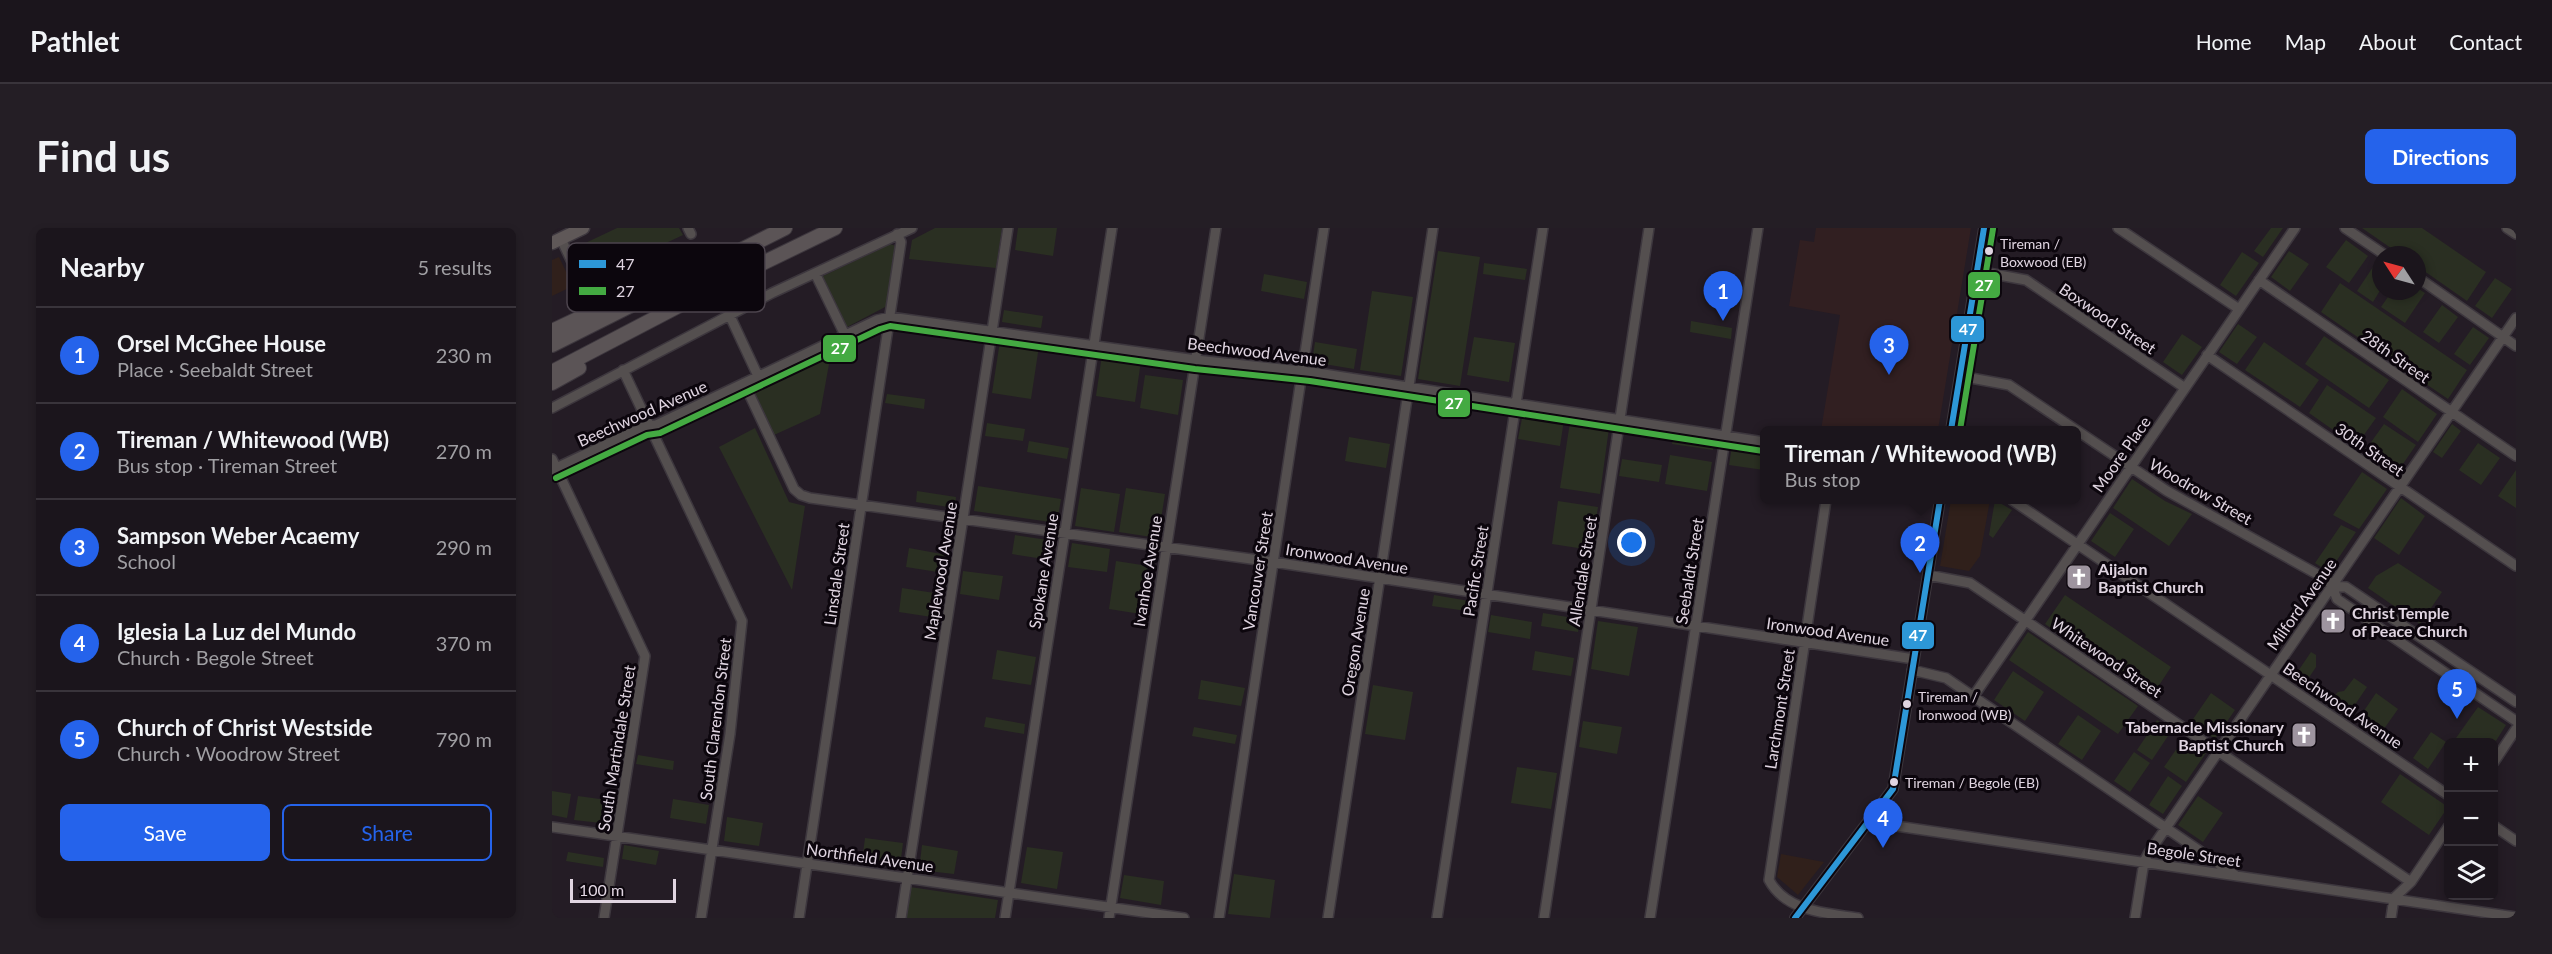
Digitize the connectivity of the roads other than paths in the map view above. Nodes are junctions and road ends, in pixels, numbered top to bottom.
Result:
1 (583, 228) edge
2 (785, 228) edge
3 (835, 228) edge
4 (912, 228) edge
5 (1008, 228) edge
6 (1112, 228) edge
7 (1216, 228) edge
8 (1324, 228) edge
9 (1433, 228) edge
10 (1543, 228) edge
11 (1649, 228) edge
12 (1758, 228) edge
13 (1984, 228) edge
14 (2118, 228) edge
15 (2295, 228) edge
16 (2345, 228) edge
17 (2507, 228) edge
18 (897, 234) junction
19 (2516, 234) edge
20 (556, 241) edge
21 (754, 243) edge
22 (2372, 246) edge
23 (567, 259) edge
24 (765, 263) edge
25 (1977, 271) junction
26 (815, 273) junction
27 (2259, 280) junction
28 (2426, 283) edge
29 (765, 296) edge
30 (2239, 309) junction
31 (593, 312) edge
32 (616, 312) edge
33 (669, 312) edge
34 (675, 312) edge
35 (737, 312) edge
36 (730, 316) junction
37 (890, 317) junction
38 (2516, 318) edge
39 (992, 331) junction
40 (552, 332) edge
41 (845, 335) junction
42 (2503, 337) junction
43 (552, 345) edge
44 (1094, 345) junction
45 (2516, 346) edge
46 (2207, 355) junction
47 (1196, 360) junction
48 (623, 370) junction
49 (1302, 371) junction
50 (552, 372) edge
51 (758, 376) junction
52 (1960, 376) junction
53 (552, 383) edge
54 (744, 383) junction
55 (1409, 387) junction
56 (2184, 388) junction
57 (1515, 404) junction
58 (552, 408) edge
59 (2451, 412) junction
60 (1620, 421) junction
61 (650, 426) junction
62 (1952, 426) edge
63 (2070, 426) edge
64 (2081, 433) edge
65 (1725, 436) junction
66 (1760, 441) edge
67 (2516, 456) edge
68 (553, 466) edge
69 (2130, 466) junction
70 (2399, 488) junction
71 (1826, 504) edge
72 (1939, 504) edge
73 (2018, 504) edge
74 (861, 505) junction
75 (963, 519) junction
76 (1064, 534) junction
77 (2078, 544) junction
78 (1166, 548) junction
79 (1273, 562) junction
80 (2516, 566) edge
81 (1928, 575) junction
82 (1380, 578) junction
83 (2332, 586) junction
84 (1486, 595) junction
85 (1591, 611) junction
86 (2026, 621) junction
87 (1695, 627) junction
88 (1804, 643) junction
89 (1914, 659) junction
90 (1912, 670) junction
91 (2271, 674) junction
92 (1973, 697) junction
93 (2516, 702) edge
94 (2516, 721) edge
95 (2516, 729) edge
96 (2218, 751) junction
97 (2498, 755) edge
98 (2444, 792) edge
99 (1869, 822) junction
100 (552, 827) edge
101 (2166, 828) junction
102 (2498, 829) edge
103 (2444, 833) edge
104 (617, 836) junction
105 (2516, 841) edge
106 (712, 850) junction
107 (2144, 862) junction
108 (808, 864) junction
109 (2236, 876) junction
110 (907, 878) junction
111 (2411, 882) junction
112 (1009, 893) junction
113 (2394, 898) junction
114 (1111, 907) junction
115 (1802, 909) junction
116 (2516, 916) edge
117 (604, 918) edge
118 (702, 918) edge
119 (799, 918) edge
120 (901, 918) edge
121 (1005, 918) edge
122 (1109, 918) edge
123 (1184, 918) edge
124 (1219, 918) edge
125 (1329, 918) edge
126 (1437, 918) edge
127 (1544, 918) edge
128 (1650, 918) edge
129 (1795, 918) edge
130 (1858, 918) edge
131 (2135, 918) edge
132 (2391, 918) edge

1 - 20 main road
2 - 21 highway
3 - 24 highway
4 - 18 street
5 - 39 street, Maplewood Avenue
6 - 44 street, Spokane Avenue
7 - 47 street, Ivanhoe Avenue
8 - 49 street, Vancouver Street
9 - 55 street, Oregon Avenue
10 - 57 street, Pacific Street
11 - 60 street, Allendale Street
12 - 65 street, Seebaldt Street
13 - 25 street
14 - 30 street
15 - 27 street, Moore Place
16 - 22 street
17 - 19 street
18 - 26 street
18 - 37 street, Linsdale Street
20 - 23 street
25 - 52 street
25 - 56 street, Boxwood Street
26 - 29 street
26 - 41 street
27 - 30 street, Moore Place
27 - 59 street, 28th Street
28 - 42 street
30 - 46 street, Moore Place
31 - 40 highway
32 - 43 highway
33 - 50 highway
34 - 53 highway
35 - 36 street
36 - 48 street
36 - 51 street
37 - 39 street, Beechwood Avenue
37 - 41 street, Beechwood Avenue
37 - 74 street, Linsdale Street
38 - 42 street, Milford Avenue
39 - 44 street, Beechwood Avenue
39 - 75 street, Maplewood Avenue
41 - 51 street, Beechwood Avenue
42 - 45 street
42 - 59 street, Milford Avenue
44 - 47 street, Beechwood Avenue
44 - 76 street, Spokane Avenue
46 - 56 street, Moore Place
46 - 70 street, 30th Street
47 - 49 street, Beechwood Avenue
47 - 78 street, Ivanhoe Avenue
48 - 58 street
48 - 61 street, South Clarendon Street
49 - 55 street, Beechwood Avenue
49 - 79 street, Vancouver Street
51 - 54 street, Beechwood Avenue
52 - 62 street
52 - 63 street, Woodrow Street
54 - 61 street, Beechwood Avenue
54 - 74 street, Ironwood Avenue
55 - 57 street, Beechwood Avenue
55 - 82 street, Oregon Avenue
56 - 69 street, Moore Place
57 - 60 street, Beechwood Avenue
57 - 84 street, Pacific Street
59 - 67 street, 28th Street
59 - 70 street, Milford Avenue
60 - 65 street, Beechwood Avenue
60 - 85 street, Allendale Street
61 - 68 street, Beechwood Avenue
61 - 106 street, South Clarendon Street
64 - 69 street, Woodrow Street
65 - 66 street, Beechwood Avenue
65 - 87 street, Seebaldt Street
68 - 104 street, South Martindale Street
69 - 77 street, Moore Place
69 - 83 street, Woodrow Street
70 - 80 street, 30th Street
70 - 83 street, Milford Avenue
71 - 88 street, Larchmont Street
72 - 81 street
73 - 77 street, Beechwood Avenue
74 - 75 street, Ironwood Avenue
74 - 108 street, Linsdale Street
75 - 76 street, Ironwood Avenue
75 - 110 street, Maplewood Avenue
76 - 78 street, Ironwood Avenue
76 - 112 street, Spokane Avenue
77 - 86 street, Moore Place
77 - 91 street, Beechwood Avenue
78 - 79 street, Ironwood Avenue
78 - 114 street, Ivanhoe Avenue
79 - 82 street, Ironwood Avenue
79 - 124 street, Vancouver Street
81 - 86 street, Whitewood Street
81 - 89 street
82 - 84 street, Ironwood Avenue
82 - 125 street, Oregon Avenue
83 - 91 street, Milford Avenue
83 - 93 street, Woodrow Street
83 - 94 street, Woodrow Street
84 - 85 street, Ironwood Avenue
84 - 126 street, Pacific Street
85 - 87 street, Ironwood Avenue
85 - 127 street, Allendale Street
86 - 92 street, Moore Place
86 - 96 street, Whitewood Street
87 - 88 street, Ironwood Avenue
87 - 128 street, Seebaldt Street
88 - 89 street, Ironwood Avenue
88 - 115 street, Larchmont Street
89 - 90 street
90 - 92 street
90 - 99 street
91 - 96 street, Milford Avenue
91 - 98 street, Beechwood Avenue
92 - 101 street
95 - 97 street
96 - 101 street, Milford Avenue
96 - 111 street, Whitewood Street
99 - 107 street, Begole Street
99 - 115 street
100 - 104 street, Northfield Avenue
101 - 107 street, Milford Avenue
101 - 109 street
102 - 105 street
103 - 111 street
104 - 106 street, Northfield Avenue
104 - 117 street, South Martindale Street
106 - 108 street, Northfield Avenue
106 - 118 street, South Clarendon Street
107 - 109 street, Begole Street
107 - 131 street, Milford Avenue
108 - 110 street, Northfield Avenue
108 - 119 street, Linsdale Street
109 - 113 street, Begole Street
110 - 112 street, Northfield Avenue
110 - 120 street, Maplewood Avenue
111 - 113 street
112 - 114 street, Northfield Avenue
112 - 121 street, Spokane Avenue
113 - 116 street, Begole Street
113 - 132 street
114 - 122 street, Ivanhoe Avenue
114 - 123 street, Northfield Avenue
115 - 129 street
115 - 130 street

